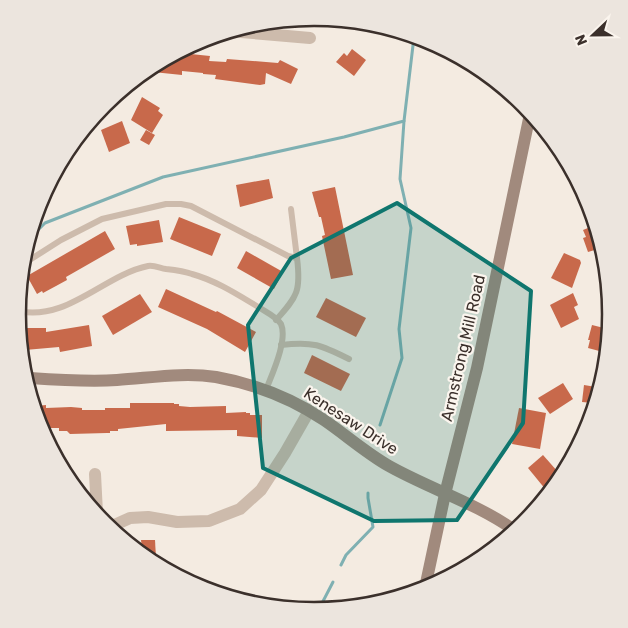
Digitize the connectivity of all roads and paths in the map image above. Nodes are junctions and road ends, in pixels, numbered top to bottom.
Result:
1 (253, 33) edge
2 (310, 38) dead end
3 (528, 122) edge
4 (291, 209) dead end
5 (32, 257) edge
6 (297, 258) junction
7 (26, 313) edge
8 (276, 320) junction
9 (281, 345) junction
10 (349, 359) dead end
11 (34, 378) edge
12 (266, 390) junction
13 (309, 411) junction
14 (95, 474) dead end
15 (445, 494) junction
16 (96, 502) edge
17 (497, 518) junction
18 (512, 522) edge
19 (118, 524) edge
20 (508, 526) edge
21 (427, 579) edge

1 - 2 street
3 - 15 street, Armstrong Mill Road
4 - 6 lane
5 - 6 lane
6 - 8 lane
7 - 8 lane
8 - 9 lane
9 - 10 lane
9 - 12 lane
11 - 12 street, Kenesaw Drive
12 - 13 street, Kenesaw Drive
13 - 15 street, Kenesaw Drive
13 - 19 street
14 - 16 street
15 - 17 street, Kenesaw Drive
15 - 21 street, Armstrong Mill Road
17 - 18 street, Kenesaw Drive
17 - 20 street, Kenesaw Drive

